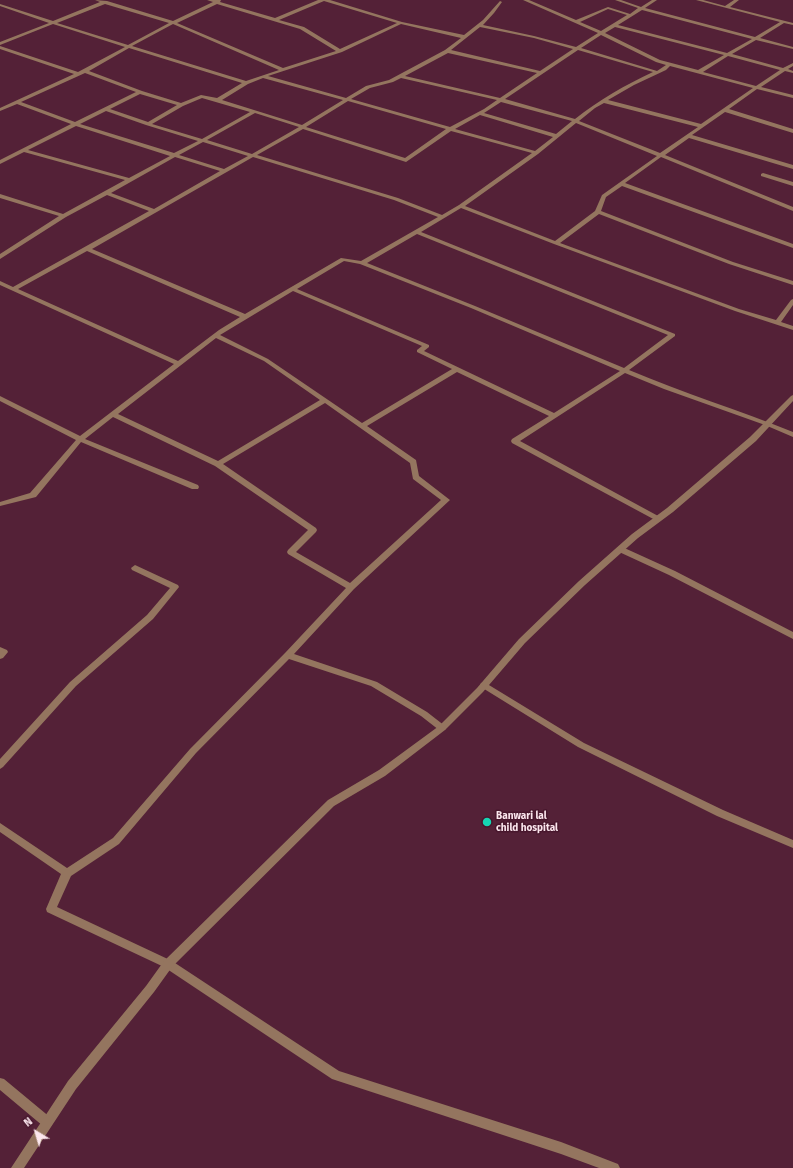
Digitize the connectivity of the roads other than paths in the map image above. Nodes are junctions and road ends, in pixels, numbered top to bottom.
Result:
1 (97, 0) edge
2 (209, 0) edge
3 (322, 0) edge
4 (325, 0) edge
5 (525, 0) edge
6 (617, 0) edge
7 (655, 0) edge
8 (698, 0) edge
9 (737, 0) edge
10 (107, 1) edge
11 (219, 1) edge
12 (498, 1) edge
13 (0, 5) edge
14 (726, 7) junction
15 (641, 8) junction
16 (630, 16) junction
17 (275, 20) junction
18 (401, 22) junction
19 (576, 22) junction
20 (783, 22) junction
21 (53, 23) junction
22 (174, 23) junction
23 (793, 24) edge
24 (614, 25) junction
25 (480, 26) junction
26 (600, 33) junction
27 (465, 37) junction
28 (755, 38) junction
29 (0, 46) edge
30 (131, 46) junction
31 (577, 48) junction
32 (793, 48) edge
33 (340, 51) junction
34 (447, 51) junction
35 (727, 55) junction
36 (669, 64) junction
37 (793, 64) edge
38 (283, 70) junction
39 (784, 70) junction
40 (85, 71) junction
41 (656, 72) junction
42 (699, 72) junction
43 (793, 72) edge
44 (541, 73) junction
45 (78, 74) junction
46 (264, 76) junction
47 (400, 76) junction
48 (246, 83) junction
49 (757, 87) junction
50 (140, 92) junction
51 (793, 97) edge
52 (218, 100) junction
53 (501, 100) junction
54 (347, 101) junction
55 (604, 101) junction
56 (16, 102) junction
57 (181, 105) junction
58 (106, 109) junction
59 (0, 110) edge
60 (724, 110) junction
61 (254, 112) junction
62 (479, 113) junction
63 (576, 121) junction
64 (75, 124) junction
65 (148, 124) junction
66 (702, 126) junction
67 (303, 127) junction
68 (450, 129) junction
69 (793, 131) edge
70 (556, 136) junction
71 (689, 136) junction
72 (202, 140) junction
73 (23, 150) junction
74 (536, 153) junction
75 (0, 154) edge
76 (173, 156) junction
77 (252, 156) junction
78 (662, 156) junction
79 (8, 157) junction
80 (0, 162) edge
81 (793, 167) edge
82 (225, 171) junction
83 (763, 175) dead end
84 (130, 180) junction
85 (622, 184) junction
86 (793, 184) edge
87 (106, 193) junction
88 (0, 196) edge
89 (461, 206) junction
90 (793, 209) edge
91 (154, 211) junction
92 (598, 212) junction
93 (64, 216) junction
94 (442, 217) junction
95 (417, 232) junction
96 (556, 243) junction
97 (793, 246) edge
98 (87, 250) junction
99 (0, 257) edge
100 (362, 263) junction
101 (0, 283) edge
102 (793, 283) edge
103 (13, 289) junction
104 (293, 289) junction
105 (793, 301) edge
106 (246, 317) junction
107 (777, 323) junction
108 (793, 328) edge
109 (216, 336) junction
110 (180, 364) junction
111 (457, 369) junction
112 (624, 370) junction
113 (793, 397) edge
114 (0, 398) edge
115 (325, 400) junction
116 (113, 414) junction
117 (554, 416) junction
118 (767, 424) junction
119 (362, 426) junction
120 (793, 435) edge
121 (80, 439) junction
122 (218, 464) junction
123 (195, 487) dead end
124 (0, 504) edge
125 (657, 519) junction
126 (620, 549) junction
127 (135, 568) dead end
128 (351, 587) junction
129 (793, 636) edge
130 (0, 650) edge
131 (288, 655) junction
132 (0, 656) edge
133 (484, 685) junction
134 (442, 728) junction
135 (0, 765) edge
136 (0, 827) edge
137 (793, 844) edge
138 (67, 873) junction
139 (168, 964) junction
140 (0, 1083) edge
141 (47, 1122) junction
142 (17, 1168) edge
143 (614, 1168) edge

1 - 10 street
2 - 11 street
3 - 17 street
4 - 18 street
5 - 19 street
6 - 15 street
7 - 15 street
8 - 14 street
9 - 14 street
10 - 21 street
10 - 22 street
11 - 17 street
11 - 22 street
12 - 25 street
13 - 21 street
14 - 20 street
15 - 16 street
15 - 28 street
16 - 19 street
16 - 24 street
17 - 33 street
18 - 27 street
18 - 33 street
19 - 26 street
20 - 23 street
20 - 28 street
21 - 29 street
21 - 30 street
22 - 30 street
22 - 38 street
24 - 26 street
24 - 35 street
25 - 27 street
25 - 31 street
26 - 31 street
26 - 36 street
27 - 34 street
28 - 32 street
28 - 35 street
29 - 45 street
30 - 40 street
30 - 48 street
31 - 41 street
31 - 44 street
33 - 38 street
34 - 44 street
34 - 47 street
35 - 39 street
35 - 42 street
36 - 41 street
36 - 42 street
37 - 39 street
38 - 46 street
39 - 43 street
39 - 49 street
40 - 45 street
40 - 50 street
41 - 55 street
42 - 49 street
44 - 53 street
45 - 56 street
46 - 48 street
46 - 54 street
47 - 53 street
47 - 54 street
48 - 52 street
49 - 51 street
49 - 60 street
50 - 57 street
50 - 58 street
52 - 57 street
52 - 61 street
53 - 62 street
53 - 63 street
54 - 67 street
54 - 68 street
55 - 63 street
55 - 66 street
56 - 59 street
56 - 64 street
57 - 65 street
58 - 64 street
58 - 65 street
60 - 66 street
60 - 69 street
61 - 67 street
61 - 72 street
62 - 68 street
62 - 70 street
63 - 70 street
63 - 78 street
64 - 73 street
64 - 76 street
65 - 72 street
66 - 71 street
67 - 68 street
67 - 77 street
68 - 74 street
70 - 74 street
71 - 78 street
71 - 81 street
72 - 76 street
72 - 77 street
73 - 79 street
73 - 84 street
74 - 89 street
75 - 79 street
76 - 82 street
76 - 84 street
77 - 82 street
77 - 94 street
78 - 85 street
78 - 90 street
79 - 80 street
82 - 91 street
83 - 86 street
84 - 87 street
85 - 92 street
85 - 97 street
87 - 91 street
87 - 93 street
88 - 93 street
89 - 94 street
89 - 96 street
91 - 98 street
92 - 96 street
92 - 102 street
93 - 99 street
94 - 95 street
95 - 100 street
95 - 112 street
96 - 107 street
98 - 103 street
98 - 106 street
100 - 104 street
100 - 112 street
101 - 103 street
103 - 110 street
104 - 106 street
104 - 111 street
105 - 107 street
106 - 109 street
107 - 108 street
109 - 110 street
109 - 115 street
110 - 116 street
111 - 117 street
111 - 119 street
112 - 117 street
112 - 118 street
113 - 118 street
114 - 121 street
115 - 119 street
115 - 122 street
116 - 121 street
116 - 122 street
117 - 125 street
118 - 120 street
118 - 125 street
119 - 128 street
121 - 123 street
121 - 124 street
122 - 128 street
125 - 126 street
126 - 129 street
126 - 133 street
127 - 135 street
128 - 131 street
130 - 132 street
131 - 134 street
131 - 138 street
133 - 134 street
133 - 137 street
134 - 139 street
136 - 138 street
138 - 139 street
139 - 141 street
139 - 143 street
140 - 141 street
141 - 142 street

